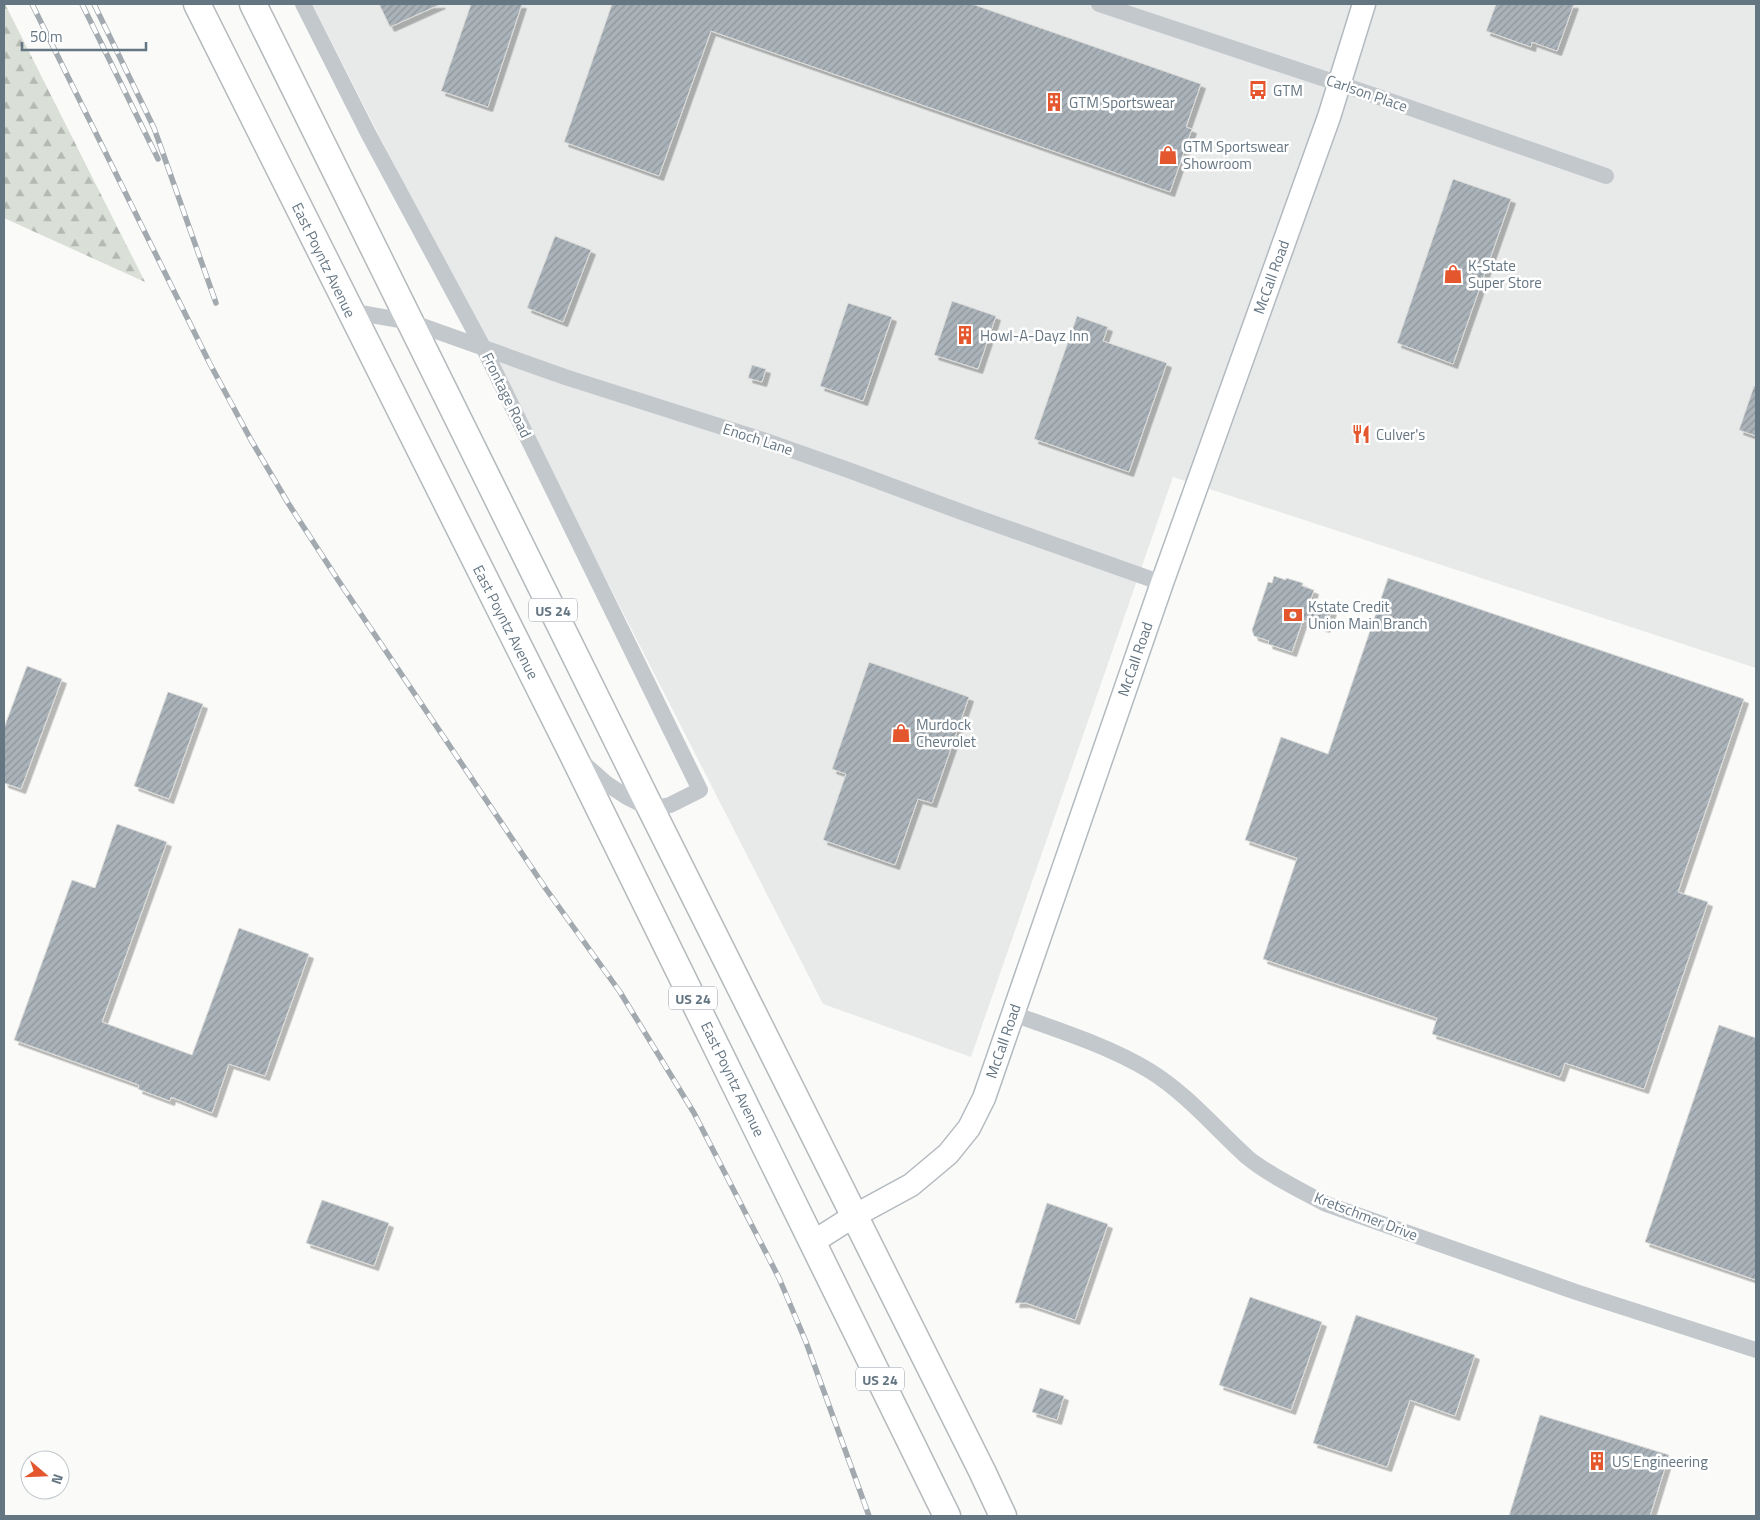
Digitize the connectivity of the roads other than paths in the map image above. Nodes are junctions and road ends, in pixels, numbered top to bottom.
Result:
1 (197, 4) edge
2 (253, 4) edge
3 (304, 4) edge
4 (1099, 4) edge
5 (1364, 4) edge
6 (1339, 83) junction
7 (1606, 176) dead end
8 (350, 311) junction
9 (411, 322) junction
10 (484, 349) junction
11 (1162, 583) junction
12 (572, 753) junction
13 (651, 809) junction
14 (1013, 1014) junction
15 (854, 1216) junction
16 (813, 1242) junction
17 (1756, 1350) edge
18 (947, 1516) edge
19 (1003, 1516) edge

1 - 8 highway, East Poyntz Avenue / US 24
2 - 9 highway, US 24
3 - 10 street, Frontage Road
4 - 6 street, Carlson Place
5 - 6 main road, McCall Road
6 - 7 street, Carlson Place
6 - 11 main road, McCall Road
8 - 9 street, Enoch Lane
8 - 12 highway, East Poyntz Avenue / US 24
9 - 10 street, Enoch Lane
9 - 13 highway, US 24
10 - 11 street, Enoch Lane
10 - 13 street, Frontage Road
11 - 14 main road, McCall Road
12 - 13 street
12 - 16 highway, East Poyntz Avenue / US 24
13 - 15 highway, US 24
14 - 15 main road, McCall Road
14 - 17 street, Kretschmer Drive
15 - 16 main road, McCall Road
15 - 19 highway, US 24
16 - 18 highway, US 24

